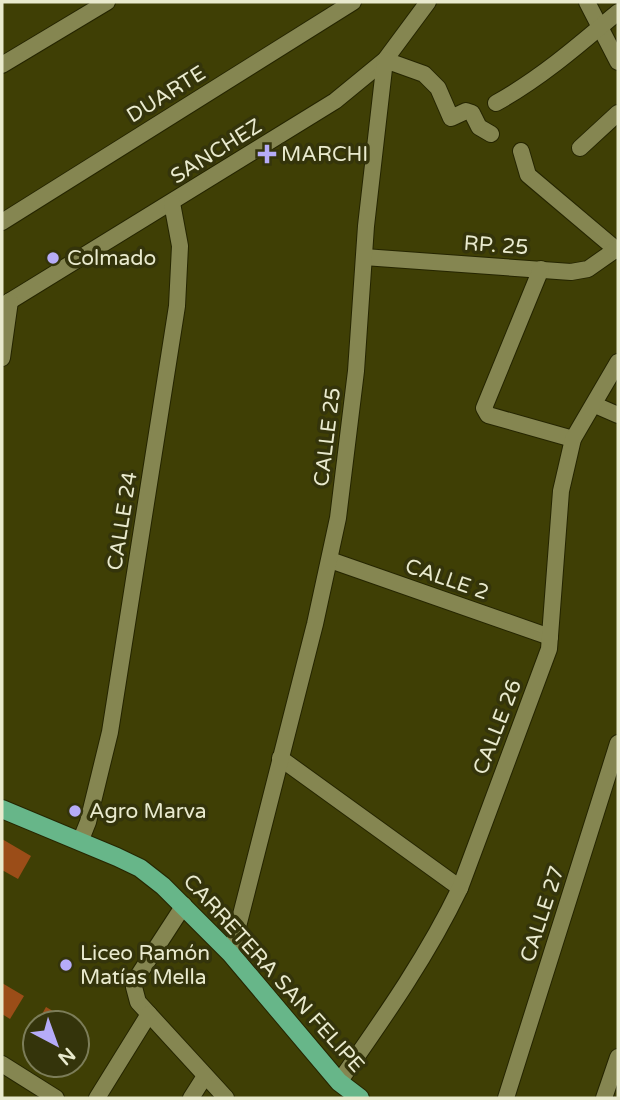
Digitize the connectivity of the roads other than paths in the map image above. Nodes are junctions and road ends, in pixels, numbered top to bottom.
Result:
1 (107, 2) edge
2 (353, 2) edge
3 (428, 2) edge
4 (587, 2) edge
5 (618, 12) edge
6 (600, 27) junction
7 (385, 60) junction
8 (618, 62) edge
9 (2, 65) edge
10 (496, 103) dead end
11 (618, 113) edge
12 (491, 134) dead end
13 (580, 148) dead end
14 (521, 151) dead end
15 (172, 203) junction
16 (2, 222) edge
17 (618, 250) edge
18 (365, 257) junction
19 (541, 269) junction
20 (6, 304) edge
21 (2, 358) edge
22 (618, 362) edge
23 (614, 379) edge
24 (595, 405) junction
25 (618, 415) edge
26 (573, 439) junction
27 (330, 560) junction
28 (550, 638) junction
29 (618, 743) edge
30 (280, 758) junction
31 (2, 809) edge
32 (80, 842) junction
33 (460, 888) junction
34 (184, 905) junction
35 (230, 954) junction
36 (149, 1014) junction
37 (618, 1058) edge
38 (2, 1064) edge
39 (205, 1076) junction
40 (339, 1082) junction
41 (56, 1098) edge
42 (97, 1098) edge
43 (191, 1098) edge
44 (226, 1098) edge
45 (360, 1098) edge
46 (506, 1098) edge
47 (604, 1098) edge

1 - 9 street
2 - 16 street, DUARTE
3 - 7 street, SANCHEZ
4 - 6 street
5 - 6 street
6 - 8 street
6 - 10 street
7 - 12 street
7 - 15 street, SANCHEZ
7 - 18 street, CALLE 25
11 - 13 street
14 - 17 street
15 - 20 street, SANCHEZ
15 - 32 street, CALLE 24
17 - 19 street, RP. 25
18 - 19 street, RP. 25
18 - 27 street, CALLE 25
19 - 26 street
20 - 21 street
22 - 23 street, CALLE 26
23 - 24 street, CALLE 26
24 - 25 street
24 - 26 street, CALLE 26
26 - 28 street, CALLE 26
27 - 28 street, CALLE 2
27 - 30 street, CALLE 25
28 - 33 street, CALLE 26
29 - 46 street, CALLE 27
30 - 33 street
30 - 35 street, CALLE 25
31 - 32 main road, CARRETERA SAN FELIPE
32 - 34 main road, CARRETERA SAN FELIPE
33 - 40 street, CALLE 26
34 - 35 main road, CARRETERA SAN FELIPE
34 - 36 street
35 - 40 main road, CARRETERA SAN FELIPE
36 - 39 street
36 - 42 street
37 - 47 street
38 - 41 street
39 - 43 street
39 - 44 street
40 - 45 main road, CARRETERA SAN FELIPE

